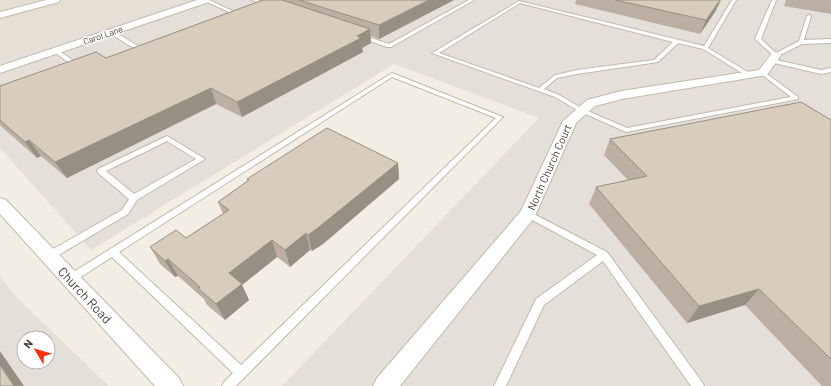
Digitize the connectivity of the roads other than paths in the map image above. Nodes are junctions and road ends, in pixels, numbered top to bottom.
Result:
1 (56, 0) edge
2 (205, 0) edge
3 (254, 0) edge
4 (472, 0) edge
5 (734, 0) edge
6 (774, 0) edge
7 (277, 8) edge
8 (0, 16) edge
9 (809, 16) dead end
10 (220, 19) edge
11 (111, 32) junction
12 (359, 36) edge
13 (677, 41) junction
14 (831, 41) edge
15 (801, 42) junction
16 (154, 43) edge
17 (705, 48) junction
18 (56, 51) junction
19 (765, 66) junction
20 (67, 67) edge
21 (0, 70) edge
22 (831, 70) edge
23 (540, 90) junction
24 (581, 110) junction
25 (134, 198) junction
26 (0, 204) edge
27 (528, 214) junction
28 (113, 252) junction
29 (604, 255) junction
30 (49, 256) junction
31 (70, 279) junction
32 (241, 373) junction
33 (171, 386) edge
34 (228, 386) edge
35 (385, 386) edge
36 (500, 386) edge
37 (698, 386) edge

1 - 8 street
2 - 10 lane
2 - 11 street, Carol Lane
3 - 7 lane
4 - 12 lane
5 - 17 lane
6 - 19 lane
9 - 15 lane
11 - 16 lane
11 - 18 street, Carol Lane
13 - 17 lane
13 - 23 lane
13 - 23 lane
14 - 15 lane
15 - 19 lane
17 - 19 lane
18 - 20 lane
18 - 21 street, Carol Lane
19 - 22 lane
19 - 24 street, North Church Court
19 - 24 lane
23 - 24 lane
24 - 27 street, North Church Court
25 - 25 lane
25 - 30 lane
26 - 30 street, Church Road
27 - 29 lane
27 - 35 street, North Church Court
28 - 31 lane
28 - 32 lane
28 - 32 lane
29 - 36 lane
29 - 37 lane
30 - 31 street, Church Road
31 - 33 street, Church Road
32 - 34 lane

